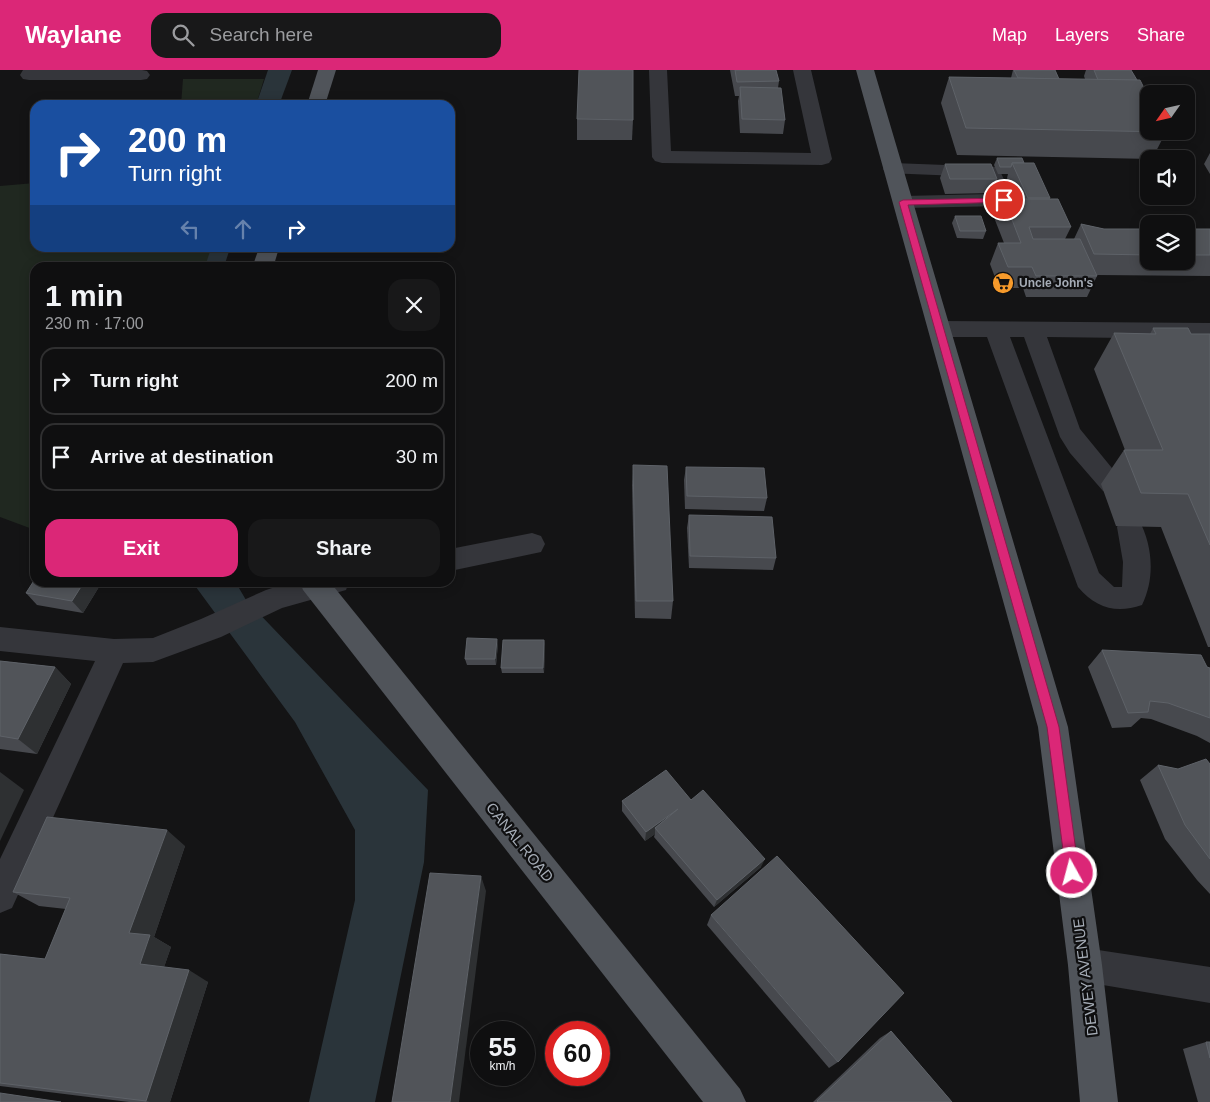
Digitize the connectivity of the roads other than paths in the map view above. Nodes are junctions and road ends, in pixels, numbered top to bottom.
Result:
1 (32, 70) edge
2 (327, 70) edge
3 (658, 70) edge
4 (802, 70) edge
5 (865, 70) edge
6 (141, 75) dead end
7 (318, 100) edge
8 (894, 169) junction
9 (903, 202) junction
10 (939, 329) junction
11 (996, 330) junction
12 (1033, 330) junction
13 (1210, 331) edge
14 (1112, 484) dead end
15 (1130, 527) dead end
16 (532, 544) dead end
17 (455, 559) edge
18 (311, 587) edge
19 (323, 587) edge
20 (0, 638) edge
21 (114, 651) junction
22 (0, 896) edge
23 (1085, 965) junction
24 (1210, 986) edge
25 (727, 1102) edge
26 (1099, 1102) edge

1 - 6 street
2 - 7 main road
3 - 4 street
5 - 8 main road, DEWEY AVENUE
8 - 9 main road, DEWEY AVENUE
8 - 9 street
9 - 10 main road, DEWEY AVENUE
10 - 11 street
10 - 23 main road, DEWEY AVENUE
11 - 12 street
11 - 15 street
12 - 13 street
12 - 14 street
16 - 17 street
18 - 21 street
19 - 25 main road, CANAL ROAD
20 - 21 street
21 - 22 street
23 - 24 street
23 - 26 main road, DEWEY AVENUE

